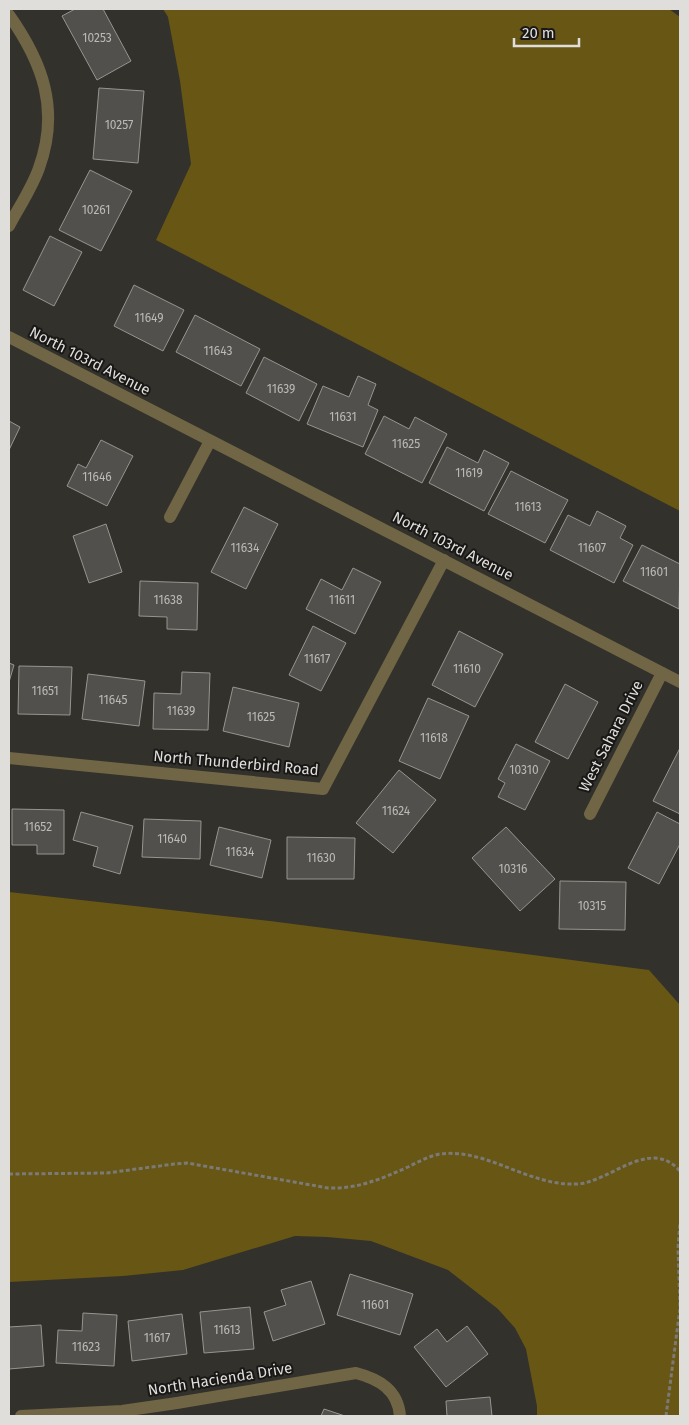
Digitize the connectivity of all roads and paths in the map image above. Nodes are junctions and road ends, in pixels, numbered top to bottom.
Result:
1 (9, 16) edge
2 (9, 226) edge
3 (9, 337) edge
4 (210, 441) junction
5 (170, 517) dead end
6 (444, 560) junction
7 (662, 673) junction
8 (680, 682) edge
9 (9, 758) edge
10 (590, 814) dead end
11 (680, 1171) edge
12 (9, 1174) edge
13 (680, 1222) edge
14 (21, 1416) edge
15 (400, 1416) edge
16 (666, 1416) edge

1 - 2 street
3 - 4 street, North 103rd Avenue
4 - 5 street
4 - 6 street, North 103rd Avenue
6 - 7 street, North 103rd Avenue
6 - 9 street, North Thunderbird Road
7 - 8 street, North 103rd Avenue
7 - 10 street, West Sahara Drive
11 - 12 path
13 - 16 path
14 - 15 street, North Hacienda Drive

